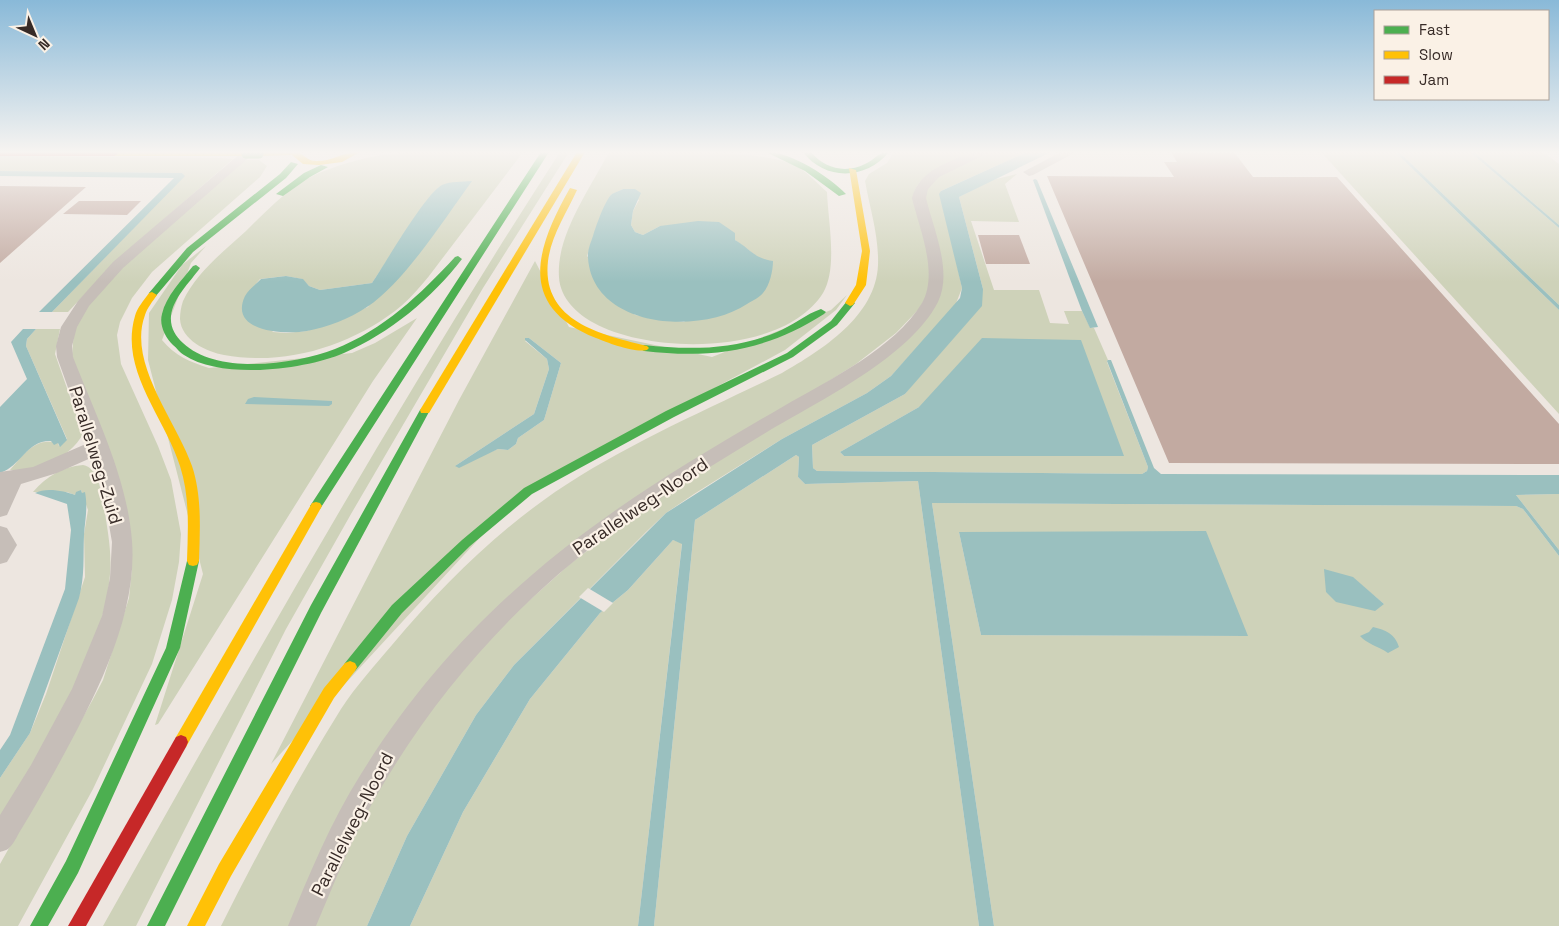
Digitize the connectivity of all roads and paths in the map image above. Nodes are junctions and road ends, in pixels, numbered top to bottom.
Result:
1 (199, 195) edge
2 (247, 195) edge
3 (257, 195) edge
4 (278, 195) edge
5 (515, 195) edge
6 (555, 195) edge
7 (571, 195) edge
8 (856, 195) edge
9 (920, 195) edge
10 (513, 198) junction
11 (250, 218) dead end
12 (209, 233) junction
13 (206, 258) dead end
14 (829, 304) dead end
15 (98, 447) junction
16 (7, 479) edge
17 (0, 510) edge
18 (0, 534) edge
19 (0, 556) edge
20 (0, 839) edge
21 (39, 926) edge
22 (77, 926) edge
23 (156, 926) edge
24 (196, 926) edge
25 (302, 926) edge

1 - 15 street, Parallelweg-Zuid
2 - 12 main road
3 - 12 main road
4 - 11 main road
5 - 10 main road
6 - 23 main road
7 - 14 main road
8 - 24 main road
9 - 25 street, Parallelweg-Noord
10 - 13 main road
10 - 22 main road
12 - 21 main road
15 - 16 street
15 - 20 street, Parallelweg-Zuid
16 - 17 street
18 - 19 street

